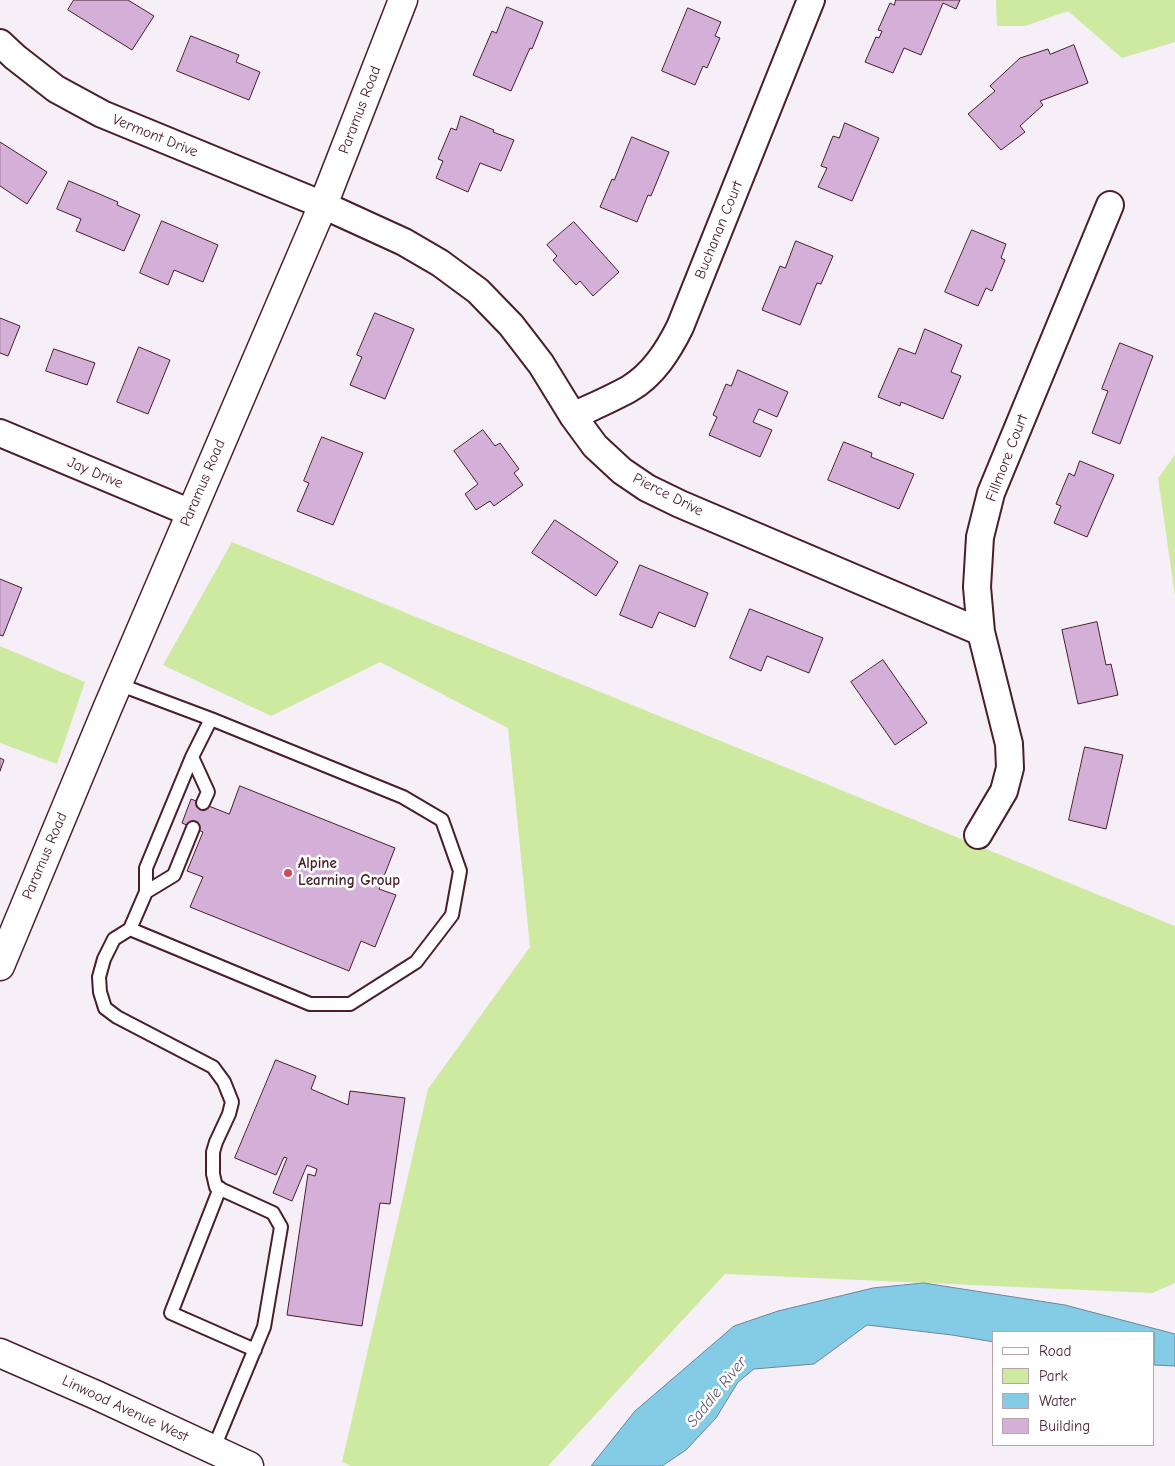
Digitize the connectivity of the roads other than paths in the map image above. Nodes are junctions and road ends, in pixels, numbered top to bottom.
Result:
1 (403, 0) edge
2 (812, 0) edge
3 (0, 44) edge
4 (323, 204) junction
5 (1110, 205) dead end
6 (573, 416) junction
7 (0, 433) edge
8 (191, 513) junction
9 (981, 632) junction
10 (118, 684) junction
11 (211, 719) junction
12 (192, 757) junction
13 (203, 803) dead end
14 (193, 828) dead end
15 (978, 835) dead end
16 (146, 892) junction
17 (130, 929) junction
18 (1, 961) edge
19 (220, 1188) junction
20 (255, 1350) junction
21 (0, 1353) edge
22 (213, 1450) junction
23 (249, 1466) edge

1 - 4 main road, Paramus Road
2 - 6 street, Buchanan Court
3 - 4 street, Vermont Drive
4 - 6 street, Pierce Drive
4 - 8 main road, Paramus Road
5 - 9 street, Fillmore Court
6 - 9 street, Pierce Drive
7 - 8 street, Jay Drive
8 - 10 main road, Paramus Road
9 - 15 street, Fillmore Court
10 - 11 lane
10 - 18 main road, Paramus Road
11 - 12 lane
11 - 17 lane
12 - 13 lane
12 - 16 lane
14 - 16 lane
16 - 17 lane
17 - 19 lane
19 - 20 lane
19 - 20 lane
20 - 22 lane
21 - 22 main road, Linwood Avenue West
22 - 23 main road, Linwood Avenue West

